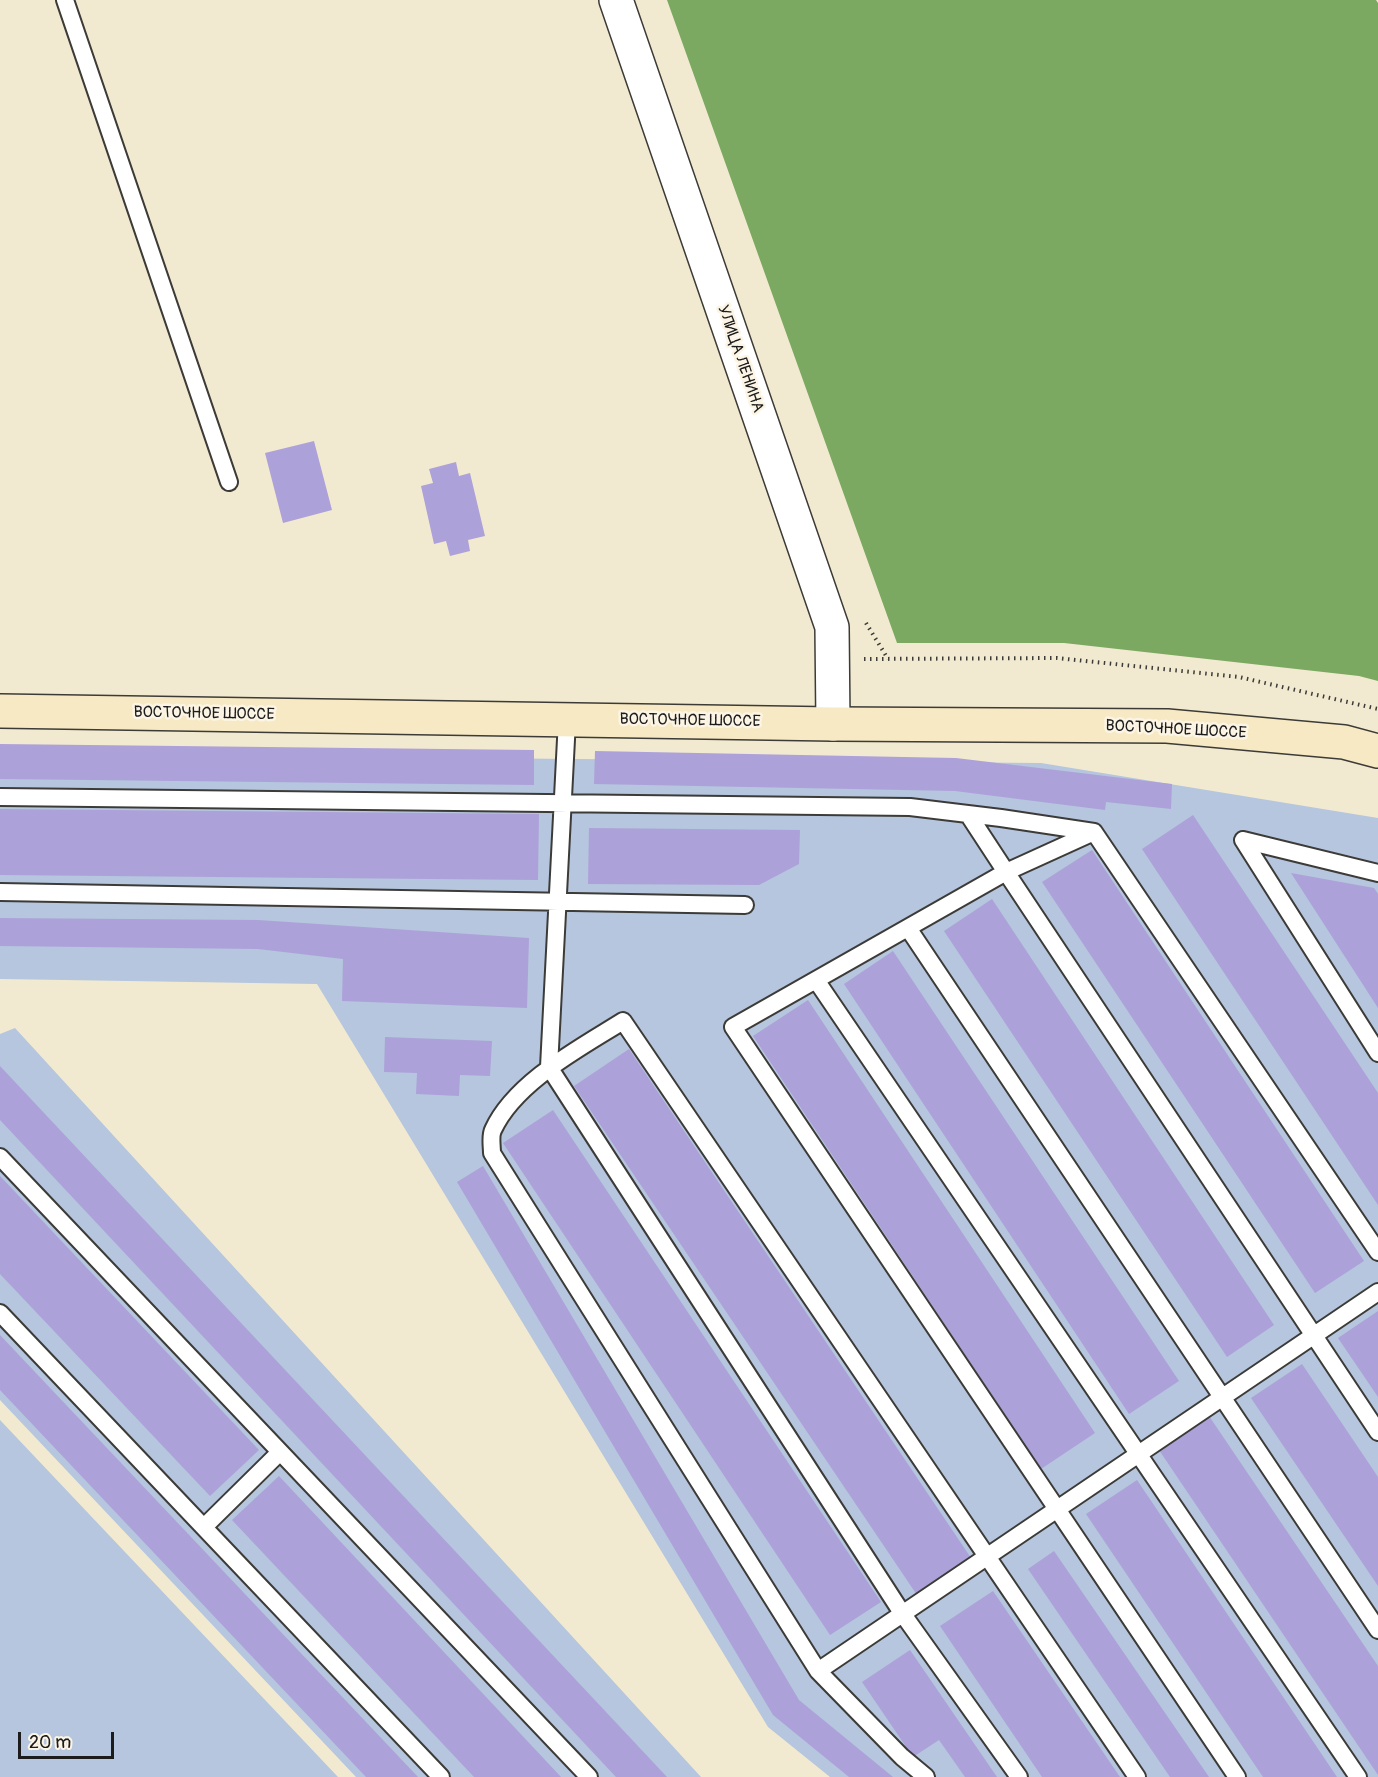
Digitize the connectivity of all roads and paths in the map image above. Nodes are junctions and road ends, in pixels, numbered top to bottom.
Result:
1 (64, 0) edge
2 (616, 0) edge
3 (229, 482) dead end
4 (832, 659) junction
5 (1378, 710) edge
6 (0, 711) edge
7 (567, 720) junction
8 (833, 724) junction
9 (1378, 751) edge
10 (0, 797) edge
11 (563, 803) junction
12 (968, 814) junction
13 (1094, 832) junction
14 (1006, 872) junction
15 (1378, 873) edge
16 (0, 892) edge
17 (557, 902) junction
18 (745, 905) dead end
19 (908, 928) junction
20 (816, 980) junction
21 (1378, 1053) edge
22 (549, 1067) junction
23 (0, 1157) edge
24 (1378, 1252) edge
25 (1378, 1292) edge
26 (0, 1313) edge
27 (1314, 1335) junction
28 (1222, 1397) junction
29 (1378, 1432) edge
30 (280, 1452) junction
31 (1138, 1454) junction
32 (1057, 1509) junction
33 (204, 1527) junction
34 (987, 1556) junction
35 (902, 1613) junction
36 (1378, 1630) edge
37 (818, 1671) junction
38 (441, 1777) edge
39 (590, 1777) edge
40 (926, 1777) edge
41 (1019, 1777) edge
42 (1137, 1777) edge
43 (1237, 1777) edge
44 (1358, 1777) edge

1 - 3 lane
2 - 4 street, УЛИЦА ЛЕНИНА
4 - 5 path
4 - 8 street, УЛИЦА ЛЕНИНА
6 - 7 main road, ВОСТОЧНОЕ ШОССЕ
7 - 8 main road, ВОСТОЧНОЕ ШОССЕ
7 - 11 lane
8 - 9 main road, ВОСТОЧНОЕ ШОССЕ
10 - 11 lane
11 - 12 lane
11 - 17 lane
12 - 13 lane
12 - 14 lane
13 - 14 lane
13 - 24 lane
14 - 19 lane
14 - 27 lane
15 - 21 lane
16 - 17 lane
17 - 18 lane
17 - 22 lane
19 - 20 lane
19 - 28 lane
20 - 31 lane
20 - 32 lane
22 - 34 lane
22 - 35 lane
22 - 37 lane
23 - 30 lane
25 - 27 lane
26 - 33 lane
27 - 28 lane
27 - 29 lane
28 - 31 lane
28 - 36 lane
30 - 33 lane
30 - 39 lane
31 - 32 lane
31 - 44 lane
32 - 34 lane
32 - 43 lane
33 - 38 lane
34 - 35 lane
34 - 42 lane
35 - 37 lane
35 - 41 lane
37 - 40 lane

